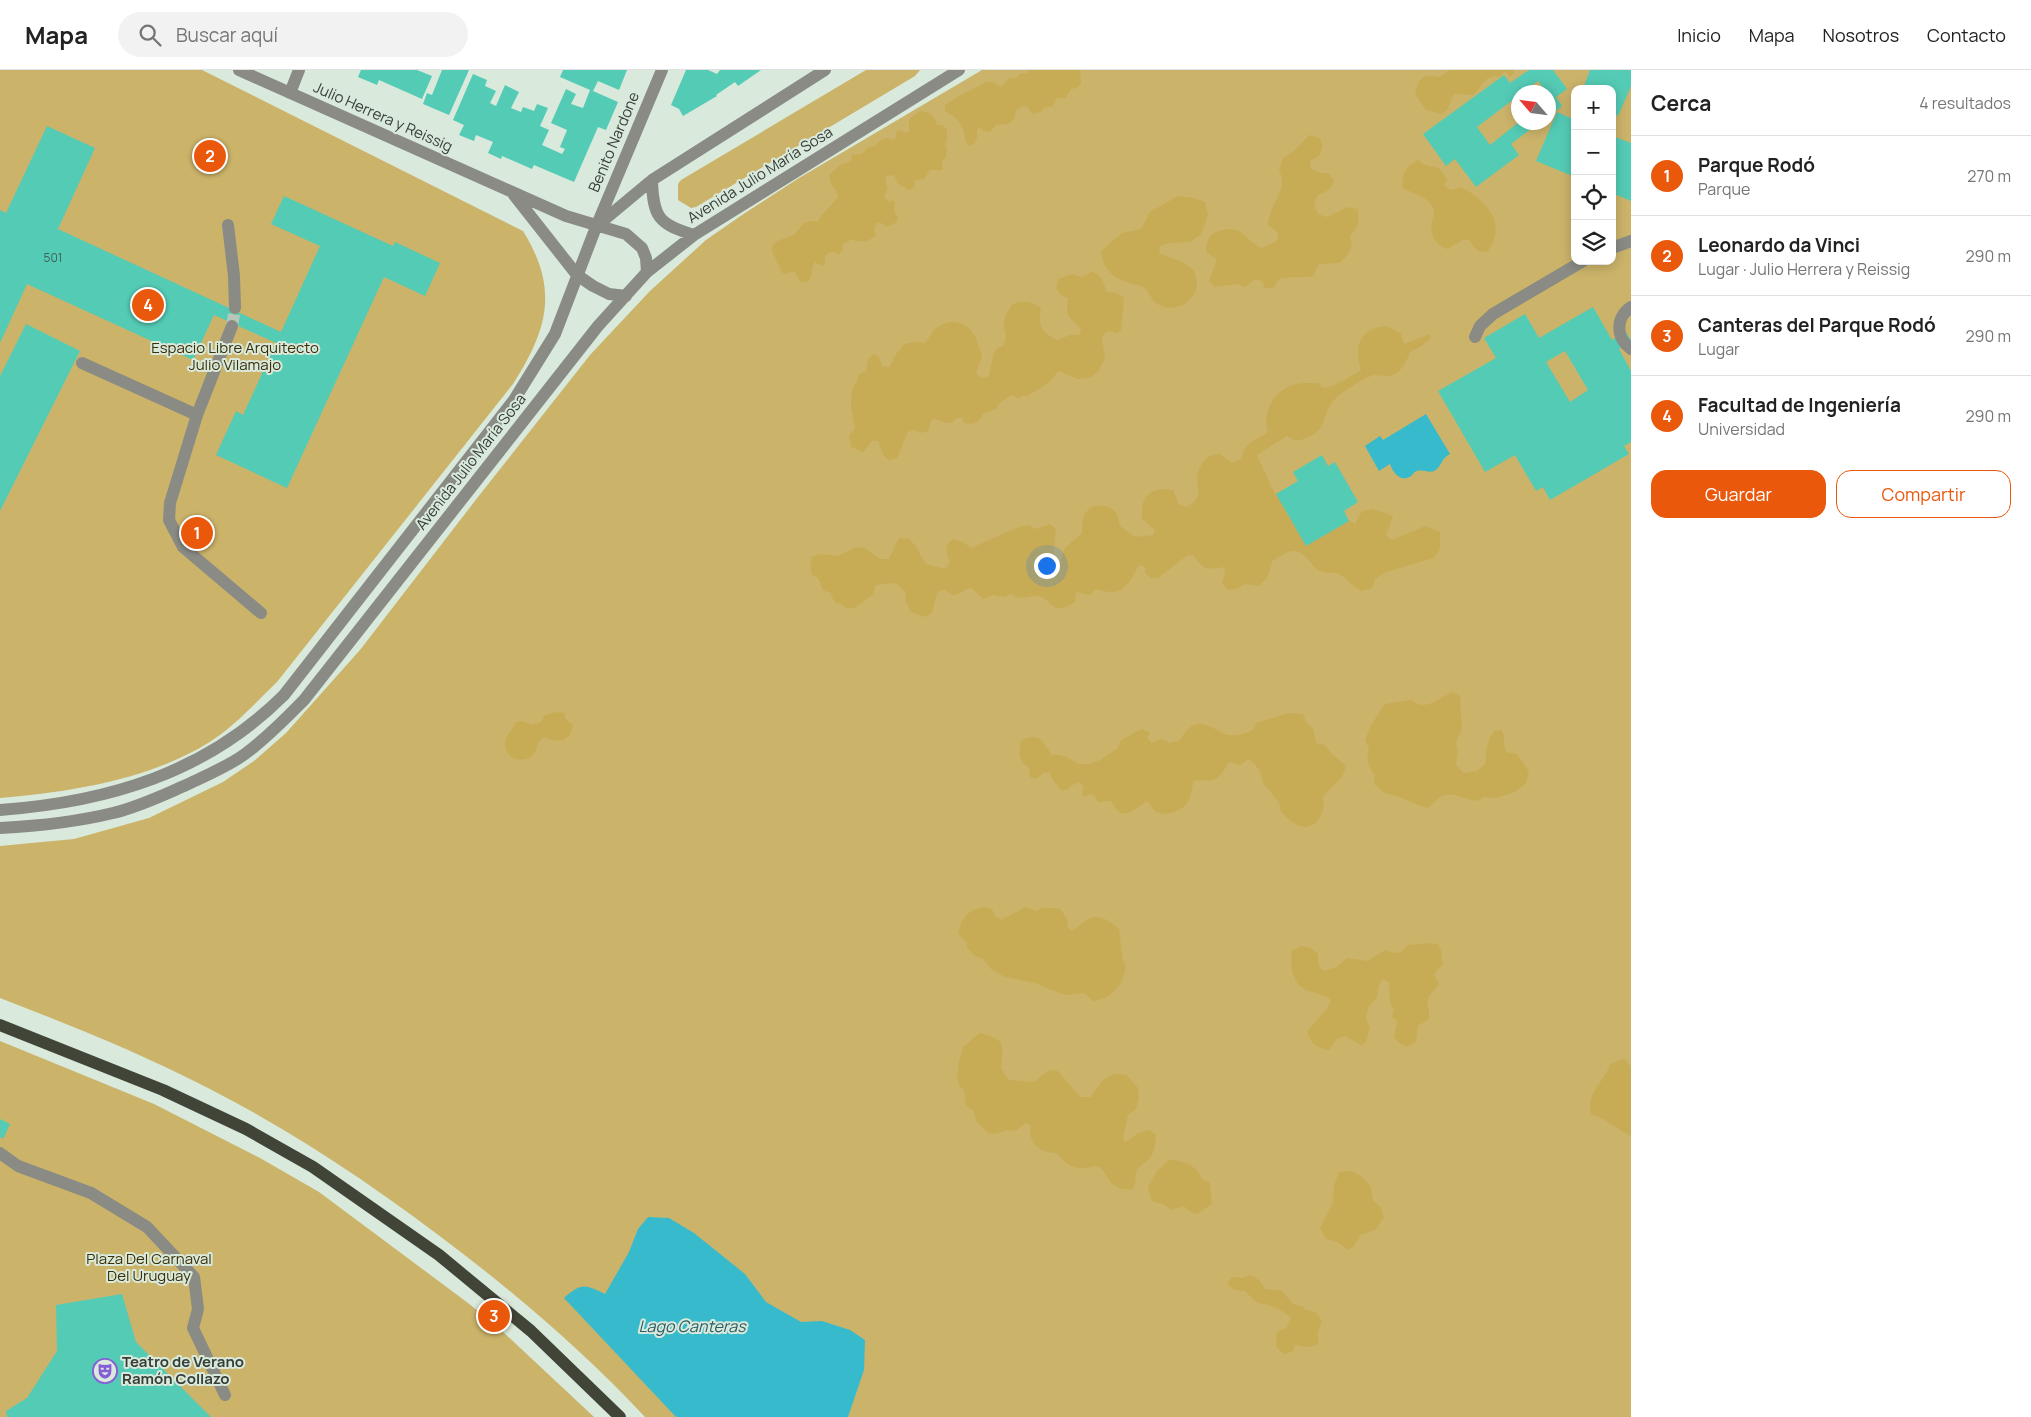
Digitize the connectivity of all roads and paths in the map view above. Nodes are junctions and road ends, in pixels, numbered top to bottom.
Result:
1 (239, 70) edge
2 (299, 70) edge
3 (662, 70) edge
4 (825, 70) edge
5 (959, 70) edge
6 (290, 93) junction
7 (652, 180) junction
8 (513, 193) junction
9 (228, 225) dead end
10 (596, 227) junction
11 (694, 235) junction
12 (1631, 241) edge
13 (1616, 247) edge
14 (1576, 265) edge
15 (647, 272) junction
16 (577, 275) junction
17 (626, 296) junction
18 (1631, 307) edge
19 (235, 308) tunnel mouth
20 (232, 326) tunnel mouth
21 (1475, 337) dead end
22 (1631, 349) edge
23 (82, 363) dead end
24 (198, 414) junction
25 (261, 613) dead end
26 (0, 810) edge
27 (0, 828) edge
28 (0, 1025) edge
29 (0, 1153) edge
30 (225, 1395) dead end
31 (620, 1417) edge

1 - 6 street, Julio Herrera y Reissig
2 - 6 street
3 - 10 street, Benito Nardone
4 - 7 street, Avenida Julio María Sosa
5 - 11 street, Avenida Julio María Sosa
6 - 8 street, Julio Herrera y Reissig
7 - 10 street, Avenida Julio María Sosa
7 - 11 street
8 - 10 street, Julio Herrera y Reissig
8 - 16 street, Julio Herrera y Reissig
9 - 19 street
10 - 15 street, Julio Herrera y Reissig
10 - 16 street, Avenida Julio María Sosa
11 - 15 street, Avenida Julio María Sosa
12 - 13 street
14 - 21 street
15 - 17 street, Avenida Julio María Sosa
16 - 17 street, Julio Herrera y Reissig
16 - 26 street, Avenida Julio María Sosa
17 - 27 street, Avenida Julio María Sosa
18 - 22 street
20 - 24 street
23 - 24 street
24 - 25 street
28 - 31 main road
29 - 30 street

